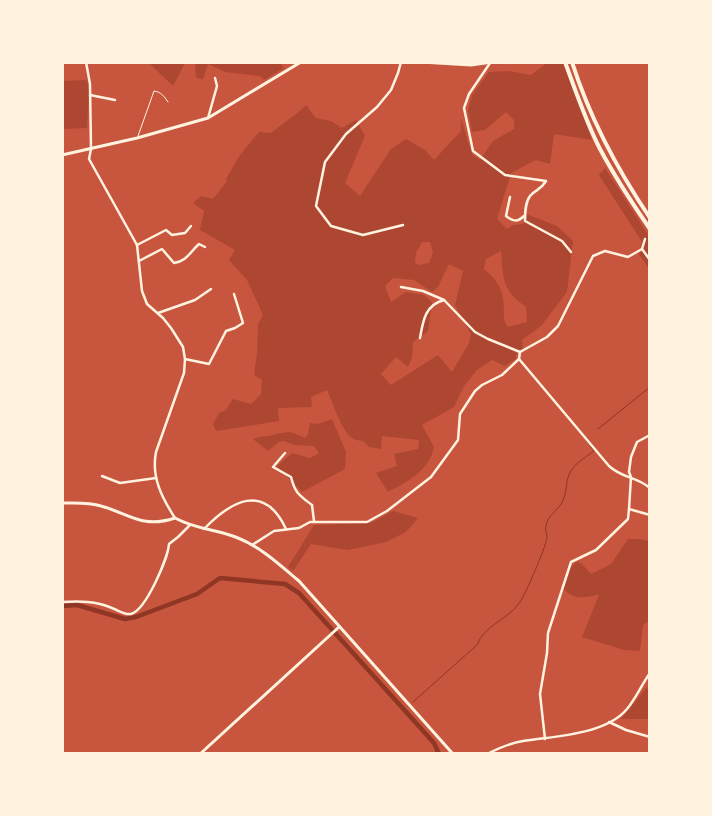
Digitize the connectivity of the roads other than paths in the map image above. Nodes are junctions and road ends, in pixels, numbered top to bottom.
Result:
1 (86, 62) edge
2 (302, 62) edge
3 (401, 62) edge
4 (421, 62) edge
5 (565, 62) edge
6 (572, 62) edge
7 (432, 63) edge
8 (491, 63) edge
9 (215, 78) dead end
10 (90, 95) junction
11 (115, 100) dead end
12 (168, 102) dead end
13 (208, 118) junction
14 (137, 138) junction
15 (91, 149) junction
16 (62, 156) edge
17 (510, 197) dead end
18 (525, 214) junction
19 (650, 218) edge
20 (403, 225) dead end
21 (191, 226) dead end
22 (650, 229) edge
23 (646, 239) dead end
24 (136, 245) junction
25 (205, 248) dead end
26 (642, 249) junction
27 (571, 252) dead end
28 (650, 260) edge
29 (139, 261) junction
30 (401, 287) dead end
31 (211, 289) dead end
32 (234, 294) dead end
33 (444, 300) junction
34 (158, 313) junction
35 (420, 338) dead end
36 (520, 352) junction
37 (185, 359) junction
38 (519, 359) junction
39 (650, 435) edge
40 (285, 453) dead end
41 (102, 476) dead end
42 (631, 477) junction
43 (156, 478) junction
44 (650, 488) edge
45 (62, 503) edge
46 (630, 509) junction
47 (650, 516) edge
48 (175, 518) junction
49 (314, 521) junction
50 (190, 526) junction
51 (204, 529) junction
52 (286, 529) junction
53 (252, 545) junction
54 (62, 602) edge
55 (337, 628) junction
56 (650, 673) edge
57 (610, 722) junction
58 (650, 737) edge
59 (545, 739) junction
60 (200, 754) edge
61 (453, 754) edge
62 (487, 754) edge

1 - 10 street
2 - 13 street
3 - 20 street
4 - 7 street
5 - 22 highway
6 - 19 highway
7 - 8 street
8 - 18 street
9 - 13 street
10 - 11 street
10 - 15 street
12 - 14 lane
13 - 14 street
14 - 15 street
15 - 16 street
15 - 24 street
17 - 18 street
18 - 27 street
21 - 24 street
23 - 26 street
24 - 29 street
25 - 29 street
26 - 28 street
26 - 36 street
29 - 34 street
30 - 33 street
31 - 34 street
32 - 37 street
33 - 35 street
33 - 36 street
34 - 37 street
36 - 38 street
37 - 43 street
38 - 42 street
38 - 49 street
39 - 42 street
40 - 49 street
41 - 43 street
42 - 44 street
42 - 46 street
43 - 48 street
45 - 48 street
46 - 47 street
46 - 59 street
48 - 50 street
49 - 52 street
50 - 51 street
50 - 54 street
51 - 52 street
51 - 53 street
52 - 53 street
53 - 55 street
55 - 60 street
55 - 61 street
56 - 57 street
57 - 58 street
57 - 59 street
59 - 62 street

